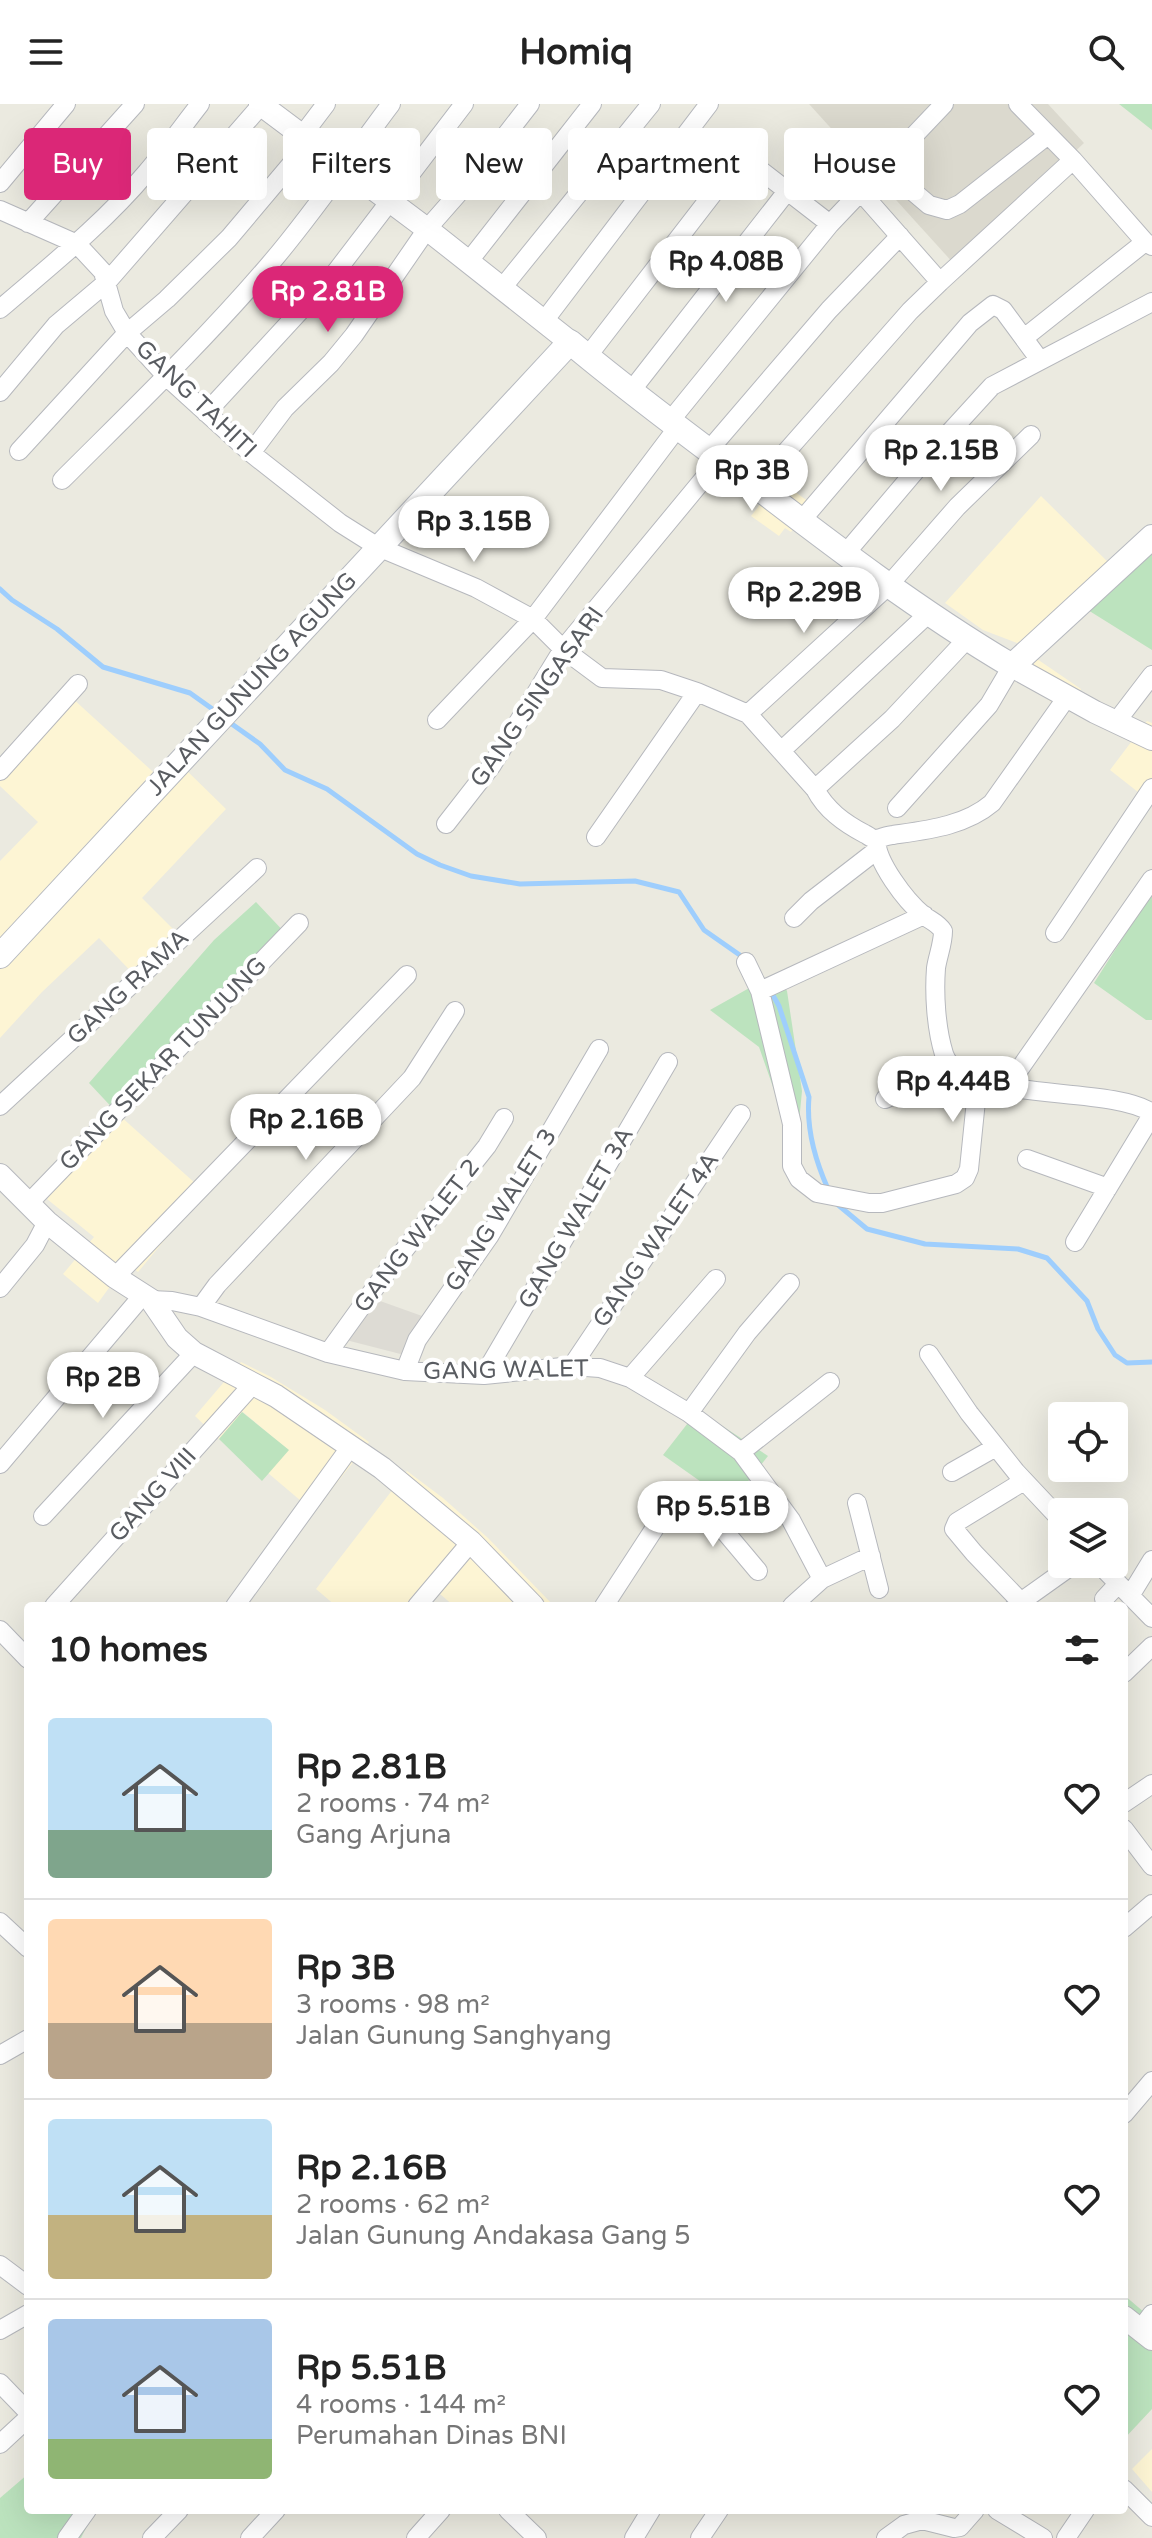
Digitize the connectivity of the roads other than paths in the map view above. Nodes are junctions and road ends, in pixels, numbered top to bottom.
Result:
1 (66, 104) edge
2 (135, 104) edge
3 (200, 104) edge
4 (261, 104) edge
5 (326, 104) edge
6 (391, 104) edge
7 (464, 104) edge
8 (530, 104) edge
9 (592, 104) edge
10 (651, 104) edge
11 (709, 104) edge
12 (944, 104) edge
13 (1018, 104) edge
14 (290, 128) edge
15 (312, 128) edge
16 (373, 128) edge
17 (921, 128) edge
18 (1048, 135) junction
19 (1073, 160) junction
20 (283, 168) edge
21 (0, 183) edge
22 (784, 187) edge
23 (784, 195) edge
24 (320, 200) edge
25 (800, 200) edge
26 (852, 200) edge
27 (868, 200) edge
28 (923, 200) edge
29 (389, 201) junction
30 (0, 210) edge
31 (28, 223) junction
32 (830, 224) junction
33 (427, 229) junction
34 (900, 236) junction
35 (77, 244) junction
36 (1148, 244) edge
37 (469, 261) junction
38 (107, 282) junction
39 (940, 282) junction
40 (502, 288) junction
41 (1152, 302) edge
42 (0, 309) edge
43 (544, 321) junction
44 (127, 333) junction
45 (1024, 338) junction
46 (579, 350) junction
47 (1039, 359) junction
48 (166, 376) junction
49 (631, 391) junction
50 (0, 392) edge
51 (206, 413) junction
52 (674, 424) junction
53 (1031, 435) dead end
54 (19, 451) dead end
55 (251, 453) junction
56 (715, 455) junction
57 (62, 480) dead end
58 (756, 486) junction
59 (801, 521) junction
60 (1152, 537) edge
61 (378, 547) junction
62 (845, 554) junction
63 (888, 586) junction
64 (928, 614) junction
65 (533, 619) junction
66 (967, 639) junction
67 (563, 649) junction
68 (1012, 666) junction
69 (1152, 675) edge
70 (78, 684) dead end
71 (697, 692) junction
72 (1067, 697) junction
73 (748, 714) junction
74 (437, 720) dead end
75 (1116, 722) junction
76 (1150, 734) edge
77 (781, 751) junction
78 (0, 771) edge
79 (1152, 788) edge
80 (815, 789) junction
81 (897, 808) dead end
82 (446, 824) dead end
83 (596, 837) dead end
84 (877, 845) junction
85 (257, 868) dead end
86 (1152, 879) edge
87 (924, 915) junction
88 (794, 918) dead end
89 (299, 923) dead end
90 (1055, 933) dead end
91 (0, 956) edge
92 (746, 962) dead end
93 (407, 975) dead end
94 (760, 991) junction
95 (455, 1011) dead end
96 (599, 1049) dead end
97 (668, 1062) dead end
98 (953, 1069) junction
99 (978, 1081) junction
100 (1007, 1087) junction
101 (885, 1099) dead end
102 (0, 1106) edge
103 (1149, 1107) edge
104 (741, 1114) dead end
105 (504, 1118) dead end
106 (1027, 1159) dead end
107 (0, 1175) edge
108 (1108, 1188) junction
109 (28, 1204) junction
110 (47, 1222) junction
111 (1075, 1242) dead end
112 (115, 1277) junction
113 (716, 1279) dead end
114 (790, 1283) dead end
115 (0, 1288) edge
116 (147, 1298) junction
117 (201, 1307) junction
118 (194, 1353) junction
119 (328, 1353) junction
120 (929, 1354) dead end
121 (572, 1366) junction
122 (405, 1371) junction
123 (484, 1375) junction
124 (630, 1378) junction
125 (830, 1382) dead end
126 (253, 1384) junction
127 (689, 1413) junction
128 (351, 1446) junction
129 (996, 1447) junction
130 (741, 1452) junction
131 (0, 1464) edge
132 (952, 1472) dead end
133 (1024, 1481) junction
134 (857, 1503) dead end
135 (1048, 1506) edge
136 (43, 1516) dead end
137 (471, 1542) junction
138 (871, 1556) junction
139 (1152, 1560) edge
140 (758, 1571) dead end
141 (1054, 1578) edge
142 (1112, 1578) edge
143 (822, 1579) junction
144 (879, 1589) dead end
145 (1124, 1590) junction
146 (1104, 1599) dead end
147 (58, 1602) edge
148 (238, 1602) edge
149 (420, 1602) edge
150 (529, 1602) edge
151 (607, 1602) edge
152 (796, 1602) edge
153 (1016, 1602) edge
154 (1021, 1602) edge
155 (1152, 1618) edge
156 (0, 1630) edge
157 (1152, 1646) edge
158 (24, 1647) edge
159 (1128, 1669) edge
160 (1152, 1784) edge
161 (1128, 1800) edge
162 (1128, 1834) edge
163 (1152, 1866) edge
164 (1152, 1904) edge
165 (1, 1924) edge
166 (1128, 1925) edge
167 (24, 1944) edge
168 (24, 2041) edge
169 (0, 2055) edge
170 (1152, 2081) edge
171 (1128, 2109) edge
172 (0, 2265) edge
173 (24, 2283) edge
174 (24, 2316) edge
175 (0, 2330) edge
176 (0, 2383) edge
177 (24, 2410) edge
178 (24, 2419) edge
179 (0, 2444) edge
180 (1128, 2493) edge
181 (84, 2514) edge
182 (175, 2514) edge
183 (272, 2514) edge
184 (437, 2514) edge
185 (512, 2514) edge
186 (649, 2514) edge
187 (716, 2514) edge
188 (971, 2514) edge
189 (1004, 2514) edge
190 (1082, 2514) edge
191 (1152, 2517) edge
192 (67, 2538) edge
193 (152, 2538) edge
194 (250, 2538) edge
195 (416, 2538) edge
196 (536, 2538) edge
197 (634, 2538) edge
198 (700, 2538) edge
199 (886, 2538) edge
200 (1043, 2538) edge
201 (1066, 2538) edge

1 - 21 street
2 - 31 street
3 - 35 street
4 - 14 street
4 - 38 street
5 - 15 street
6 - 16 street
7 - 29 street
8 - 33 street
9 - 37 street
10 - 40 street
11 - 43 street
12 - 17 street
13 - 18 street
18 - 19 street
18 - 28 street
19 - 36 street
19 - 39 street
20 - 44 street
22 - 46 street
23 - 49 street
24 - 48 street
25 - 32 street
26 - 32 street
27 - 34 street
29 - 33 street
29 - 51 street
30 - 31 street, GANG TAHITI
31 - 35 street, GANG TAHITI
32 - 52 street
33 - 37 street
33 - 55 street
34 - 39 street
34 - 56 street, GANG SINGASARI
35 - 38 street, GANG TAHITI
35 - 42 street
36 - 45 street
37 - 40 street
38 - 44 street, GANG TAHITI
38 - 50 street
39 - 58 street
40 - 43 street
41 - 47 street
43 - 46 street
44 - 48 street, GANG TAHITI
44 - 54 street
45 - 47 street
45 - 59 street
46 - 49 main road
46 - 61 main road, JALAN GUNUNG AGUNG
47 - 62 street
48 - 51 street, GANG TAHITI
48 - 57 street
49 - 52 main road
51 - 55 street, GANG TAHITI
52 - 56 main road
52 - 65 street
53 - 63 street
55 - 61 street, GANG TAHITI
56 - 58 main road
56 - 67 street, GANG SINGASARI
58 - 59 main road
59 - 62 main road
60 - 68 main road
61 - 65 street, GANG TAHITI
61 - 91 main road, JALAN GUNUNG AGUNG
62 - 63 main road
63 - 64 main road
63 - 73 street
64 - 66 main road
64 - 77 street
65 - 67 street, GANG TAHITI
65 - 74 street
66 - 68 main road
66 - 80 street
67 - 71 street, GANG TAHITI
67 - 82 street, GANG SINGASARI
68 - 72 street
68 - 81 street
69 - 75 street
70 - 78 street
71 - 73 street, GANG TAHITI
71 - 83 street
72 - 75 street
72 - 84 street
73 - 77 street
75 - 76 street
77 - 80 street
79 - 90 street
80 - 84 street
84 - 87 street
84 - 88 street
85 - 102 street, GANG RAMA
86 - 100 street
87 - 94 street
87 - 98 street
89 - 109 street, GANG SEKAR TUNJUNG
92 - 94 street
93 - 112 street
94 - 99 street
95 - 117 street
96 - 122 street, GANG WALET 3
97 - 123 street, GANG WALET 3A
98 - 99 street
98 - 101 street
99 - 100 street
100 - 103 street
103 - 108 street
104 - 121 street, GANG WALET 4A
105 - 119 street, GANG WALET 2
106 - 108 street
107 - 109 street
108 - 111 street
109 - 110 street
110 - 112 street
110 - 115 street
112 - 116 street
113 - 124 street
114 - 127 street
116 - 117 street, GANG WALET
116 - 118 street
116 - 131 street
117 - 119 street, GANG WALET
118 - 126 street
118 - 136 street
119 - 122 street, GANG WALET
120 - 129 street
121 - 123 street, GANG WALET
121 - 124 street, GANG WALET
122 - 123 street, GANG WALET
124 - 127 street, GANG WALET
125 - 130 street
126 - 128 street
126 - 147 street, GANG VIII
127 - 130 street, GANG WALET
128 - 137 street
128 - 148 street
129 - 132 street
129 - 133 street
130 - 143 street, GANG WALET
133 - 135 street
133 - 153 street
134 - 138 street
137 - 149 street
137 - 150 street
138 - 143 street
138 - 144 street
139 - 145 street
140 - 151 street
141 - 154 street
142 - 145 street
143 - 152 street
145 - 146 street
145 - 155 street
156 - 158 street
157 - 159 street
160 - 161 street
162 - 163 street
164 - 166 street
165 - 167 street
168 - 169 street
170 - 171 street
172 - 173 street
174 - 175 street
176 - 177 street
178 - 179 street
180 - 191 street
181 - 192 street
182 - 193 street
183 - 194 street
184 - 195 street
185 - 196 street
186 - 197 street
187 - 198 street
188 - 199 street
189 - 200 street
190 - 201 street

